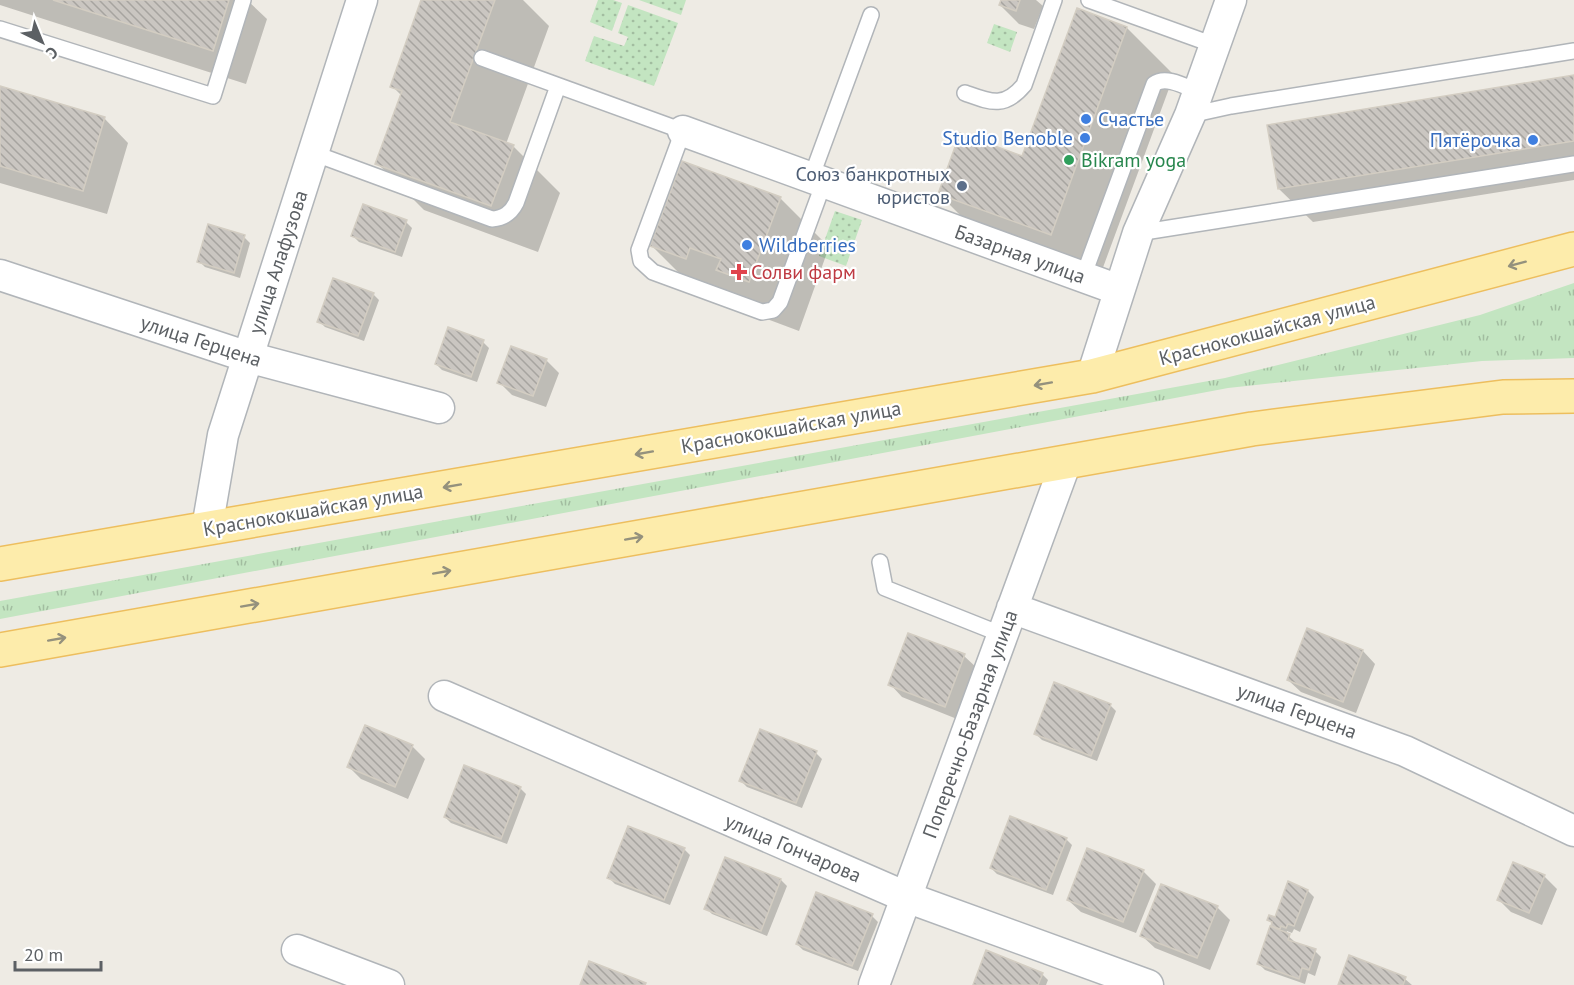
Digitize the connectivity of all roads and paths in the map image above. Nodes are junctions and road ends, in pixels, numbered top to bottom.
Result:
1 (243, 0) edge
2 (362, 0) edge
3 (1054, 0) edge
4 (1089, 0) edge
5 (1231, 0) edge
6 (871, 15) dead end
7 (0, 29) edge
8 (1214, 45) junction
9 (1574, 51) edge
10 (482, 58) dead end
11 (558, 86) junction
12 (965, 93) dead end
13 (1194, 104) junction
14 (683, 131) junction
15 (313, 153) junction
16 (1574, 164) edge
17 (818, 180) junction
18 (1138, 233) junction
19 (1574, 249) edge
20 (0, 275) edge
21 (1083, 277) junction
22 (1119, 290) junction
23 (248, 357) junction
24 (1092, 376) junction
25 (1574, 396) edge
26 (439, 408) dead end
27 (1066, 462) junction
28 (207, 528) junction
29 (880, 562) dead end
30 (0, 564) edge
31 (1007, 622) junction
32 (0, 650) edge
33 (444, 696) dead end
34 (1574, 831) edge
35 (906, 897) junction
36 (297, 950) dead end
37 (389, 985) edge
38 (874, 985) edge
39 (1148, 985) edge

1 - 7 lane
2 - 15 street, улица Алафузова
3 - 12 lane
4 - 8 lane
5 - 8 street
6 - 17 lane
8 - 13 street
9 - 13 lane
10 - 11 lane
11 - 14 lane
11 - 15 lane
13 - 18 street
13 - 21 lane
14 - 17 street, Базарная улица
14 - 17 lane
15 - 23 street, улица Алафузова
16 - 18 lane
17 - 21 street, Базарная улица
18 - 22 street
19 -> 24 main road, Краснококшайская улица
20 - 23 street, улица Герцена
21 - 22 street, Базарная улица
22 - 24 street
23 - 26 street, улица Герцена
23 - 28 street, улица Алафузова
24 -> 28 main road, Краснококшайская улица
25 - 27 main road
27 - 31 street, Поперечно-Базарная улица
32 -> 27 main road
28 - 30 main road, Краснококшайская улица
29 - 31 lane
31 - 34 street, улица Герцена
31 - 35 street, Поперечно-Базарная улица
33 - 35 street, улица Гончарова
35 - 38 street, Поперечно-Базарная улица
35 - 39 street, улица Гончарова
36 - 37 street

